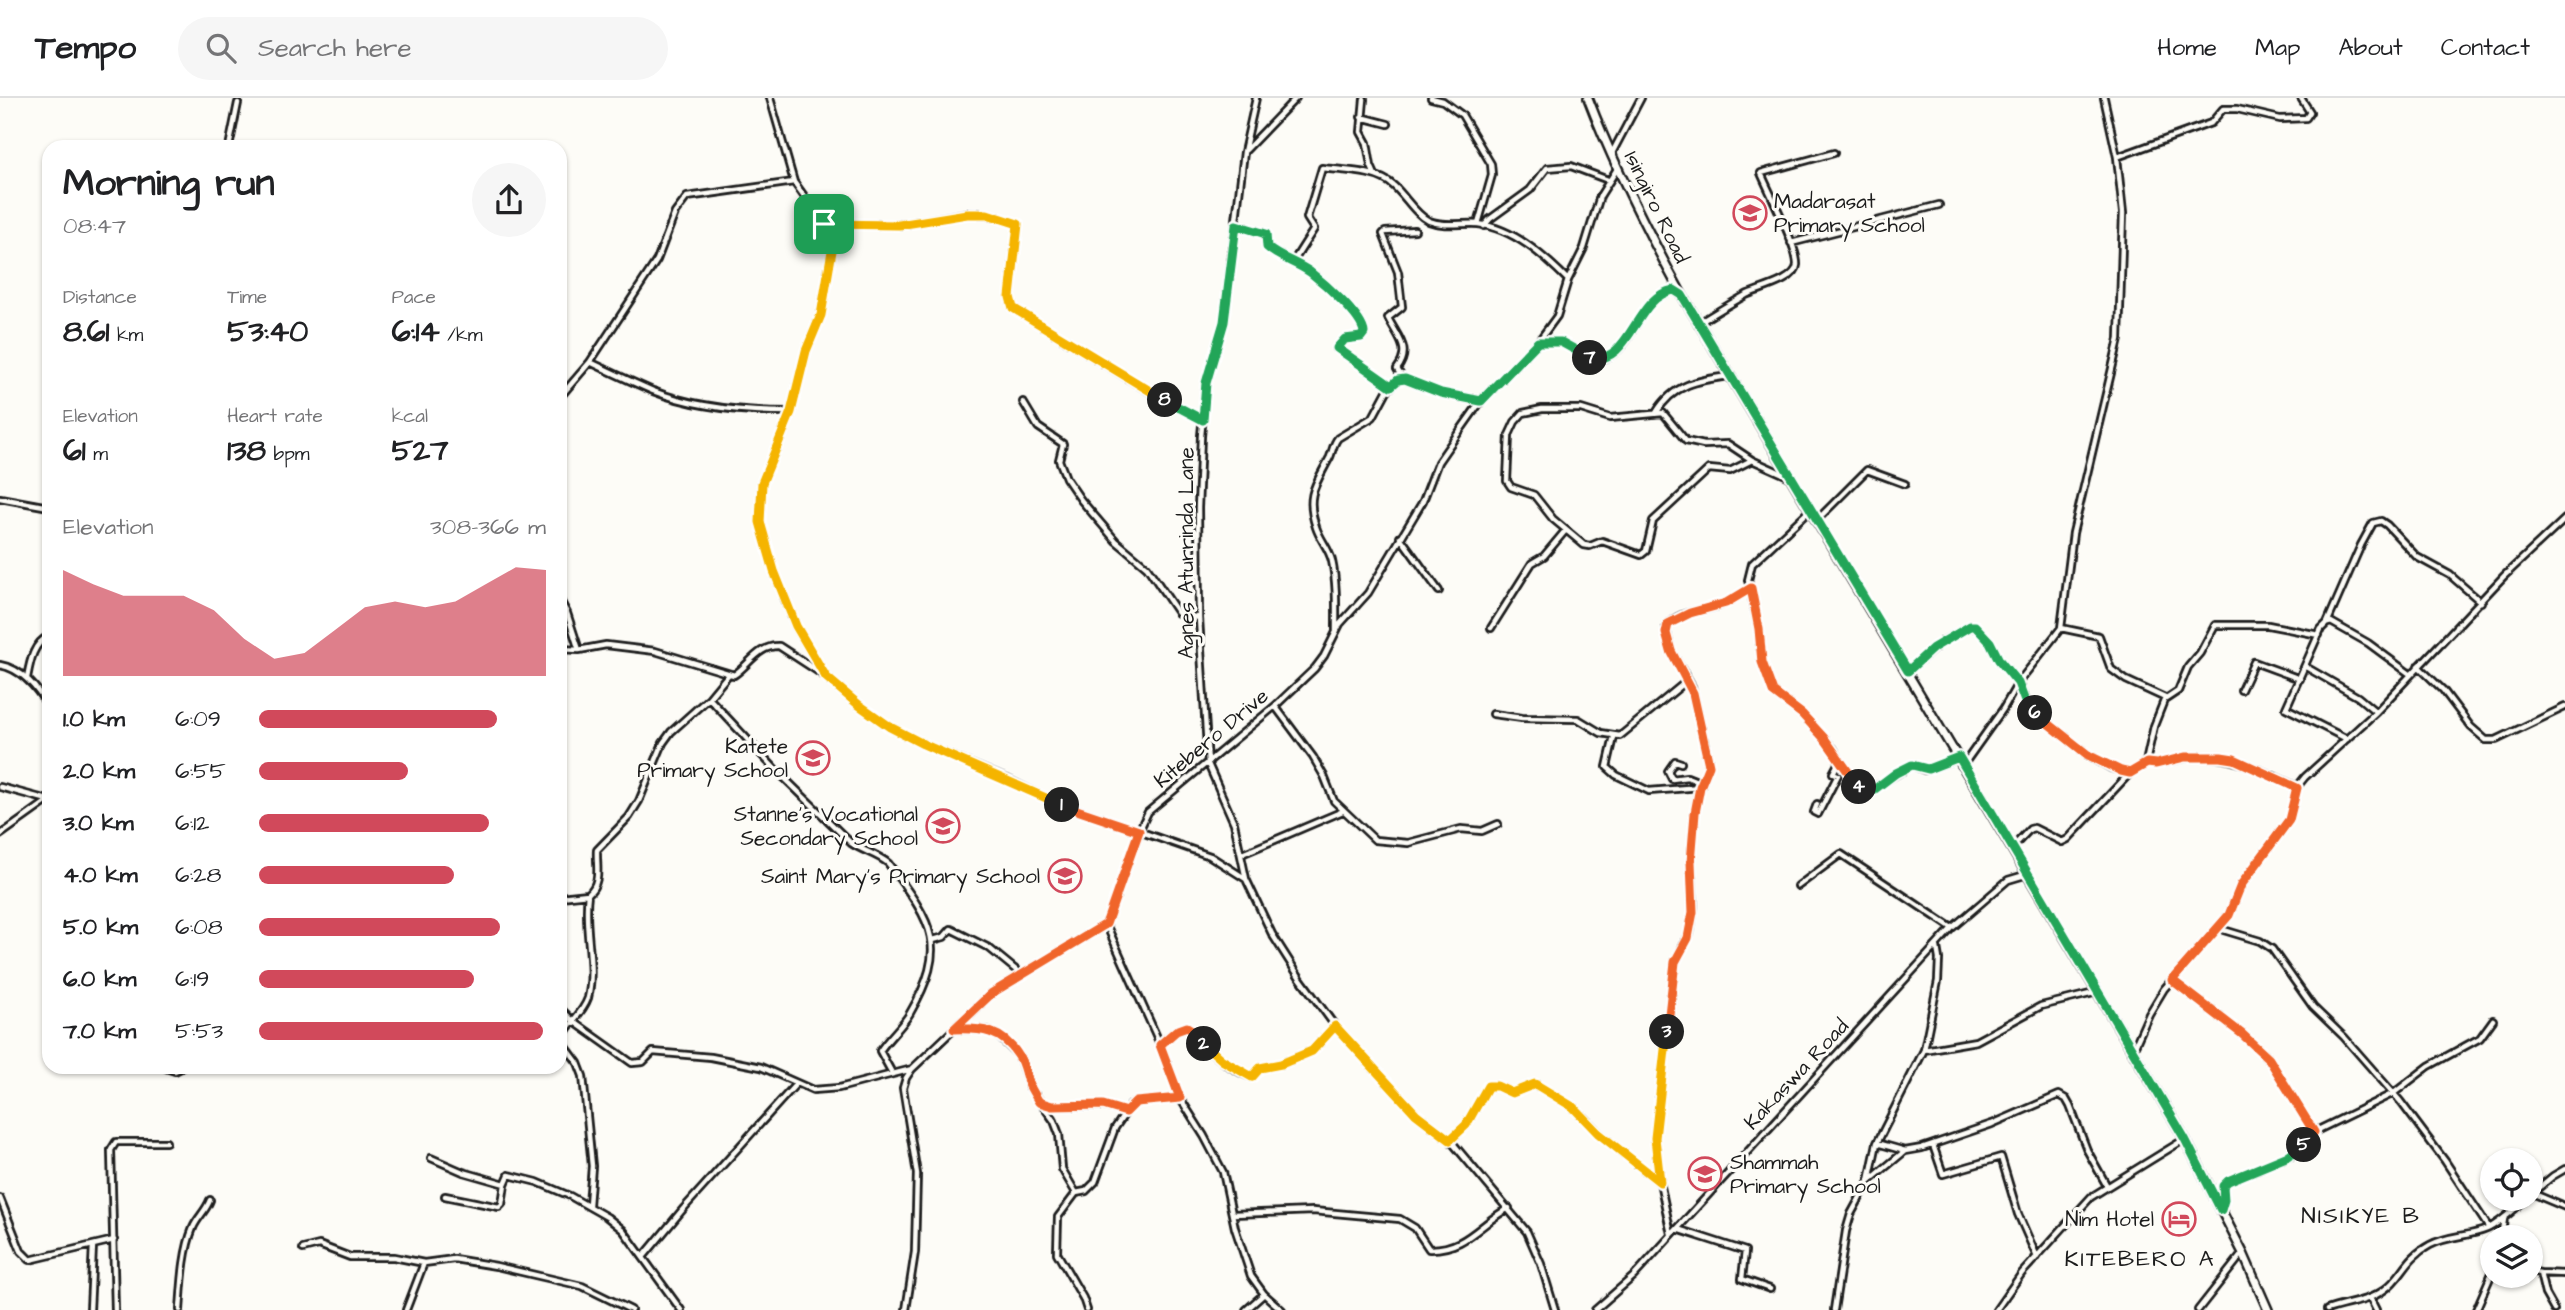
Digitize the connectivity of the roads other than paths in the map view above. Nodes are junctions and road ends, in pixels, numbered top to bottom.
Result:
1 (770, 98) edge
2 (1256, 98) edge
3 (1296, 98) edge
4 (1431, 98) edge
5 (1588, 98) edge
6 (1641, 98) edge
7 (2104, 98) edge
8 (2301, 98) edge
9 (1364, 99) edge
10 (238, 103) dead end
11 (1361, 117) junction
12 (1388, 124) dead end
13 (230, 140) edge
14 (1244, 152) junction
15 (1834, 153) dead end
16 (1612, 154) junction
17 (2117, 157) junction
18 (1617, 169) junction
19 (1375, 176) junction
20 (1608, 180) junction
21 (794, 183) junction
22 (1939, 205) dead end
23 (824, 224) junction
24 (1236, 225) junction
25 (1481, 225) junction
26 (1415, 230) dead end
27 (1791, 243) junction
28 (1293, 262) junction
29 (1568, 280) junction
30 (1682, 295) junction
31 (1698, 323) junction
32 (1538, 342) junction
33 (590, 362) junction
34 (1729, 376) junction
35 (1402, 379) junction
36 (1391, 386) junction
37 (567, 389) edge
38 (1481, 401) junction
39 (1023, 402) dead end
40 (791, 412) junction
41 (1656, 413) junction
42 (1203, 420) junction
43 (1752, 460) junction
44 (1791, 477) junction
45 (1905, 484) dead end
46 (0, 498) edge
47 (42, 506) edge
48 (1812, 509) junction
49 (1818, 519) junction
50 (2565, 519) edge
51 (1565, 531) junction
52 (1400, 537) junction
53 (1751, 588) junction
54 (1439, 591) dead end
55 (2481, 602) junction
56 (567, 613) edge
57 (1199, 618) junction
58 (2328, 624) junction
59 (1491, 628) dead end
60 (2062, 628) junction
61 (1336, 631) junction
62 (2319, 635) junction
63 (42, 642) edge
64 (567, 649) edge
65 (579, 650) junction
66 (0, 665) edge
67 (2418, 666) junction
68 (2306, 667) junction
69 (1908, 671) junction
70 (2410, 674) junction
71 (728, 675) junction
72 (826, 677) junction
73 (27, 679) junction
74 (2300, 679) junction
75 (1688, 680) junction
76 (2018, 683) junction
77 (2241, 690) dead end
78 (709, 698) junction
79 (42, 699) edge
80 (2166, 699) junction
81 (1275, 706) junction
82 (2565, 707) edge
83 (2376, 712) junction
84 (1493, 714) dead end
85 (1614, 737) junction
86 (2348, 739) junction
87 (1840, 760) junction
88 (1961, 761) junction
89 (1681, 763) dead end
90 (2147, 763) junction
91 (1208, 764) junction
92 (2130, 773) junction
93 (1701, 785) junction
94 (0, 787) edge
95 (2297, 788) junction
96 (42, 798) edge
97 (1817, 804) dead end
98 (42, 805) edge
99 (1343, 811) junction
100 (1498, 824) dead end
101 (1139, 831) junction
102 (0, 835) edge
103 (2013, 847) junction
104 (1242, 855) junction
105 (2029, 874) junction
106 (1246, 880) junction
107 (1798, 886) dead end
108 (588, 894) junction
109 (567, 896) edge
110 (1106, 924) junction
111 (1952, 928) junction
112 (2217, 928) junction
113 (933, 940) junction
114 (1937, 946) junction
115 (1022, 975) junction
116 (2172, 980) junction
117 (2099, 992) junction
118 (567, 1015) edge
119 (2493, 1020) dead end
120 (573, 1021) junction
121 (1335, 1026) junction
122 (567, 1029) edge
123 (954, 1029) junction
124 (1160, 1045) junction
125 (567, 1048) edge
126 (1924, 1050) junction
127 (2133, 1050) junction
128 (912, 1069) junction
129 (892, 1073) junction
130 (796, 1084) junction
131 (2394, 1093) junction
132 (1180, 1098) junction
133 (1039, 1102) junction
134 (1126, 1112) junction
135 (2314, 1132) junction
136 (2185, 1139) junction
137 (1450, 1140) junction
138 (166, 1142) dead end
139 (1877, 1143) junction
140 (1933, 1144) junction
141 (1905, 1151) junction
142 (431, 1158) dead end
143 (2565, 1169) edge
144 (1868, 1181) junction
145 (1660, 1182) junction
146 (505, 1184) junction
147 (2543, 1184) edge
148 (2107, 1186) junction
149 (1076, 1193) junction
150 (445, 1196) dead end
151 (0, 1198) edge
152 (2543, 1199) edge
153 (210, 1200) dead end
154 (589, 1206) junction
155 (2565, 1207) edge
156 (1508, 1208) junction
157 (2221, 1210) junction
158 (2513, 1211) edge
159 (1233, 1214) junction
160 (2504, 1219) junction
161 (2487, 1225) edge
162 (2494, 1225) edge
163 (2503, 1225) edge
164 (1677, 1229) junction
165 (2480, 1231) edge
166 (1671, 1234) junction
167 (114, 1240) junction
168 (93, 1244) junction
169 (303, 1249) dead end
170 (2243, 1253) junction
171 (645, 1256) junction
172 (2037, 1257) junction
173 (424, 1263) junction
174 (2543, 1273) edge
175 (2565, 1274) edge
176 (2486, 1288) edge
177 (2543, 1288) edge
178 (1770, 1289) dead end
179 (1264, 1294) junction
180 (2370, 1298) junction
181 (90, 1310) edge
182 (115, 1310) edge
183 (180, 1310) edge
184 (406, 1310) edge
185 (631, 1310) edge
186 (681, 1310) edge
187 (906, 1310) edge
188 (1087, 1310) edge
189 (1246, 1310) edge
190 (1282, 1310) edge
191 (1555, 1310) edge
192 (1595, 1310) edge
193 (1834, 1310) edge
194 (1996, 1310) edge
195 (2199, 1310) edge
196 (2268, 1310) edge
197 (2327, 1310) edge
198 (2376, 1310) edge
199 (2476, 1310) edge
200 (2554, 1310) edge

1 - 21 street
2 - 14 street, Agnes Aturrinda Lane
3 - 14 street
4 - 25 street
5 - 16 main road, Isingiro Road
6 - 16 street
7 - 17 street
8 - 17 street
9 - 11 street
10 - 13 street
11 - 12 street
11 - 19 street
14 - 24 street, Agnes Aturrinda Lane
15 - 27 street
16 - 18 main road, Isingiro Road
17 - 60 street
18 - 20 street, Kitebero Drive
18 - 30 main road, Isingiro Road
19 - 25 street
19 - 28 street
20 - 25 street
20 - 29 street, Kitebero Drive
21 - 23 street
21 - 33 street
22 - 27 street
23 - 40 street
23 - 42 street
24 - 28 street
24 - 42 street, Agnes Aturrinda Lane
25 - 29 street
26 - 35 street
27 - 31 street
28 - 36 street
29 - 32 street, Kitebero Drive
30 - 31 main road, Isingiro Road
30 - 32 street
31 - 34 main road, Isingiro Road
32 - 38 street, Kitebero Drive
33 - 37 street
33 - 40 street
34 - 41 street
34 - 44 main road, Isingiro Road
35 - 36 street
35 - 38 street
36 - 61 street
38 - 52 street, Kitebero Drive
39 - 57 street
40 - 72 street
41 - 43 street
41 - 51 street
42 - 57 street, Agnes Aturrinda Lane
43 - 44 street
43 - 51 street
44 - 48 main road, Isingiro Road
45 - 49 street
46 - 47 street
48 - 49 main road, Isingiro Road
48 - 53 street
49 - 69 main road, Isingiro Road
50 - 55 street
51 - 59 street
52 - 54 street
52 - 61 street, Kitebero Drive
53 - 75 street
53 - 87 street
55 - 58 street
55 - 67 street
56 - 65 street
57 - 91 street, Agnes Aturrinda Lane
58 - 62 street
58 - 70 street
60 - 76 street
60 - 80 street
61 - 81 street, Kitebero Drive
62 - 68 street
62 - 80 street
63 - 73 street
64 - 65 street
65 - 71 street
66 - 73 street
67 - 70 street
67 - 82 street
68 - 74 street
68 - 83 street
69 - 76 street
69 - 88 main road, Isingiro Road
70 - 83 street
71 - 72 street
71 - 78 street
72 - 101 street
73 - 79 street
74 - 77 street
74 - 86 street
75 - 85 street
75 - 93 street
76 - 88 street
76 - 92 street
78 - 108 street
78 - 113 street
80 - 90 street
81 - 91 street, Kitebero Drive
81 - 99 street
83 - 86 street
84 - 85 street
85 - 93 street
86 - 95 street
87 - 88 street
87 - 97 street
88 - 103 main road, Isingiro Road
89 - 93 street
90 - 92 street
90 - 95 street
91 - 101 street, Kitebero Drive
91 - 104 street, Agnes Aturrinda Lane
92 - 103 street
93 - 145 street
94 - 96 street
95 - 112 street
98 - 102 street
99 - 100 street
99 - 104 street
101 - 106 street
101 - 110 street, Kitebero Drive
103 - 105 main road, Isingiro Road
104 - 106 street, Agnes Aturrinda Lane
105 - 111 street, Kakaswa Road
105 - 117 main road, Isingiro Road
106 - 121 street
107 - 111 street
108 - 109 street
108 - 120 street
110 - 115 street
110 - 124 street
111 - 114 street, Kakaswa Road
112 - 116 street
112 - 131 street
113 - 115 street
113 - 129 street
114 - 126 street
114 - 164 street, Kakaswa Road
115 - 123 street
116 - 127 street
116 - 135 street
117 - 126 street
117 - 127 main road, Isingiro Road
118 - 120 street
119 - 131 street
120 - 122 street
120 - 130 street
121 - 124 street
121 - 137 street
123 - 128 street
123 - 133 street
124 - 132 street
125 - 154 street
126 - 139 street
127 - 136 main road, Isingiro Road
128 - 129 street
128 - 187 street
129 - 130 street
130 - 171 street
131 - 135 street
131 - 161 street
132 - 134 street
132 - 159 street
133 - 134 street
133 - 149 street
134 - 149 street
135 - 157 street
136 - 148 street
136 - 157 main road, Isingiro Road
137 - 145 street
137 - 156 street
138 - 167 street
139 - 141 street
139 - 144 street
140 - 141 street
140 - 148 street
140 - 172 street
141 - 144 street
142 - 146 street
143 - 147 street
144 - 193 street
145 - 166 street
146 - 150 street
146 - 154 street
148 - 172 street
149 - 188 street
151 - 168 street
152 - 155 street
153 - 183 street
154 - 171 street
156 - 159 street
156 - 191 street
157 - 170 main road, Isingiro Road
158 - 160 street
159 - 179 street
160 - 162 street
160 - 163 street
164 - 166 street, Kakaswa Road
164 - 178 street
165 - 180 street
166 - 192 street, Kakaswa Road
167 - 168 street
167 - 182 street
168 - 181 street
169 - 173 street
170 - 195 street
170 - 196 main road, Isingiro Road
171 - 186 street
172 - 194 street
173 - 184 street
173 - 185 street
174 - 175 street
176 - 199 street
177 - 200 street
179 - 189 street
179 - 190 street
180 - 197 street
180 - 198 street

